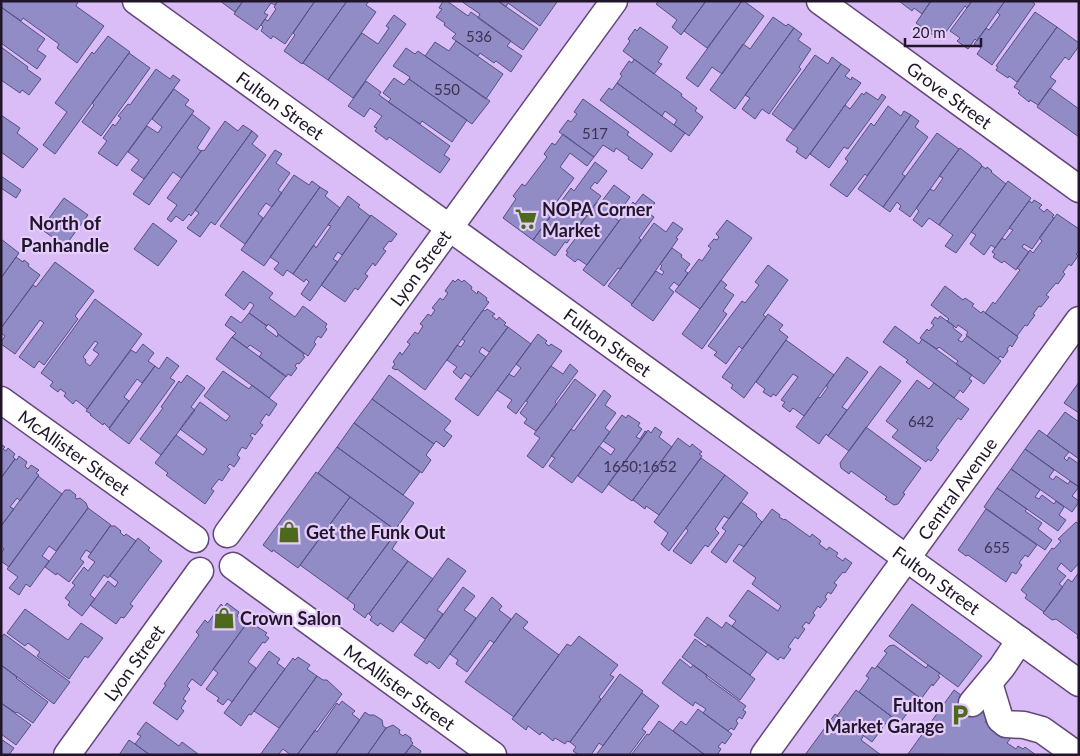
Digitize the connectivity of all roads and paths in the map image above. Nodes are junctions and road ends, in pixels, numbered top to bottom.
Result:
1 (136, 1) edge
2 (614, 1) edge
3 (820, 1) edge
4 (1079, 188) edge
5 (450, 228) junction
6 (1079, 320) edge
7 (1, 400) edge
8 (227, 534) junction
9 (195, 539) junction
10 (907, 558) junction
11 (232, 566) junction
12 (200, 571) junction
13 (1020, 640) junction
14 (989, 683) junction
15 (1079, 683) edge
16 (972, 703) dead end
17 (67, 755) edge
18 (493, 755) edge
19 (764, 755) edge
20 (1077, 755) edge

1 - 5 street, Fulton Street
2 - 5 street, Lyon Street
3 - 4 street, Grove Street
5 - 8 street, Lyon Street
5 - 10 street, Fulton Street
6 - 10 street, Central Avenue
7 - 9 street, McAllister Street
8 - 9 street
8 - 11 street
9 - 12 street
10 - 13 street, Fulton Street
10 - 19 street, Central Avenue
11 - 12 street
11 - 18 street, McAllister Street
12 - 17 street, Lyon Street
13 - 14 street
13 - 15 street, Fulton Street
14 - 16 street
14 - 20 street

